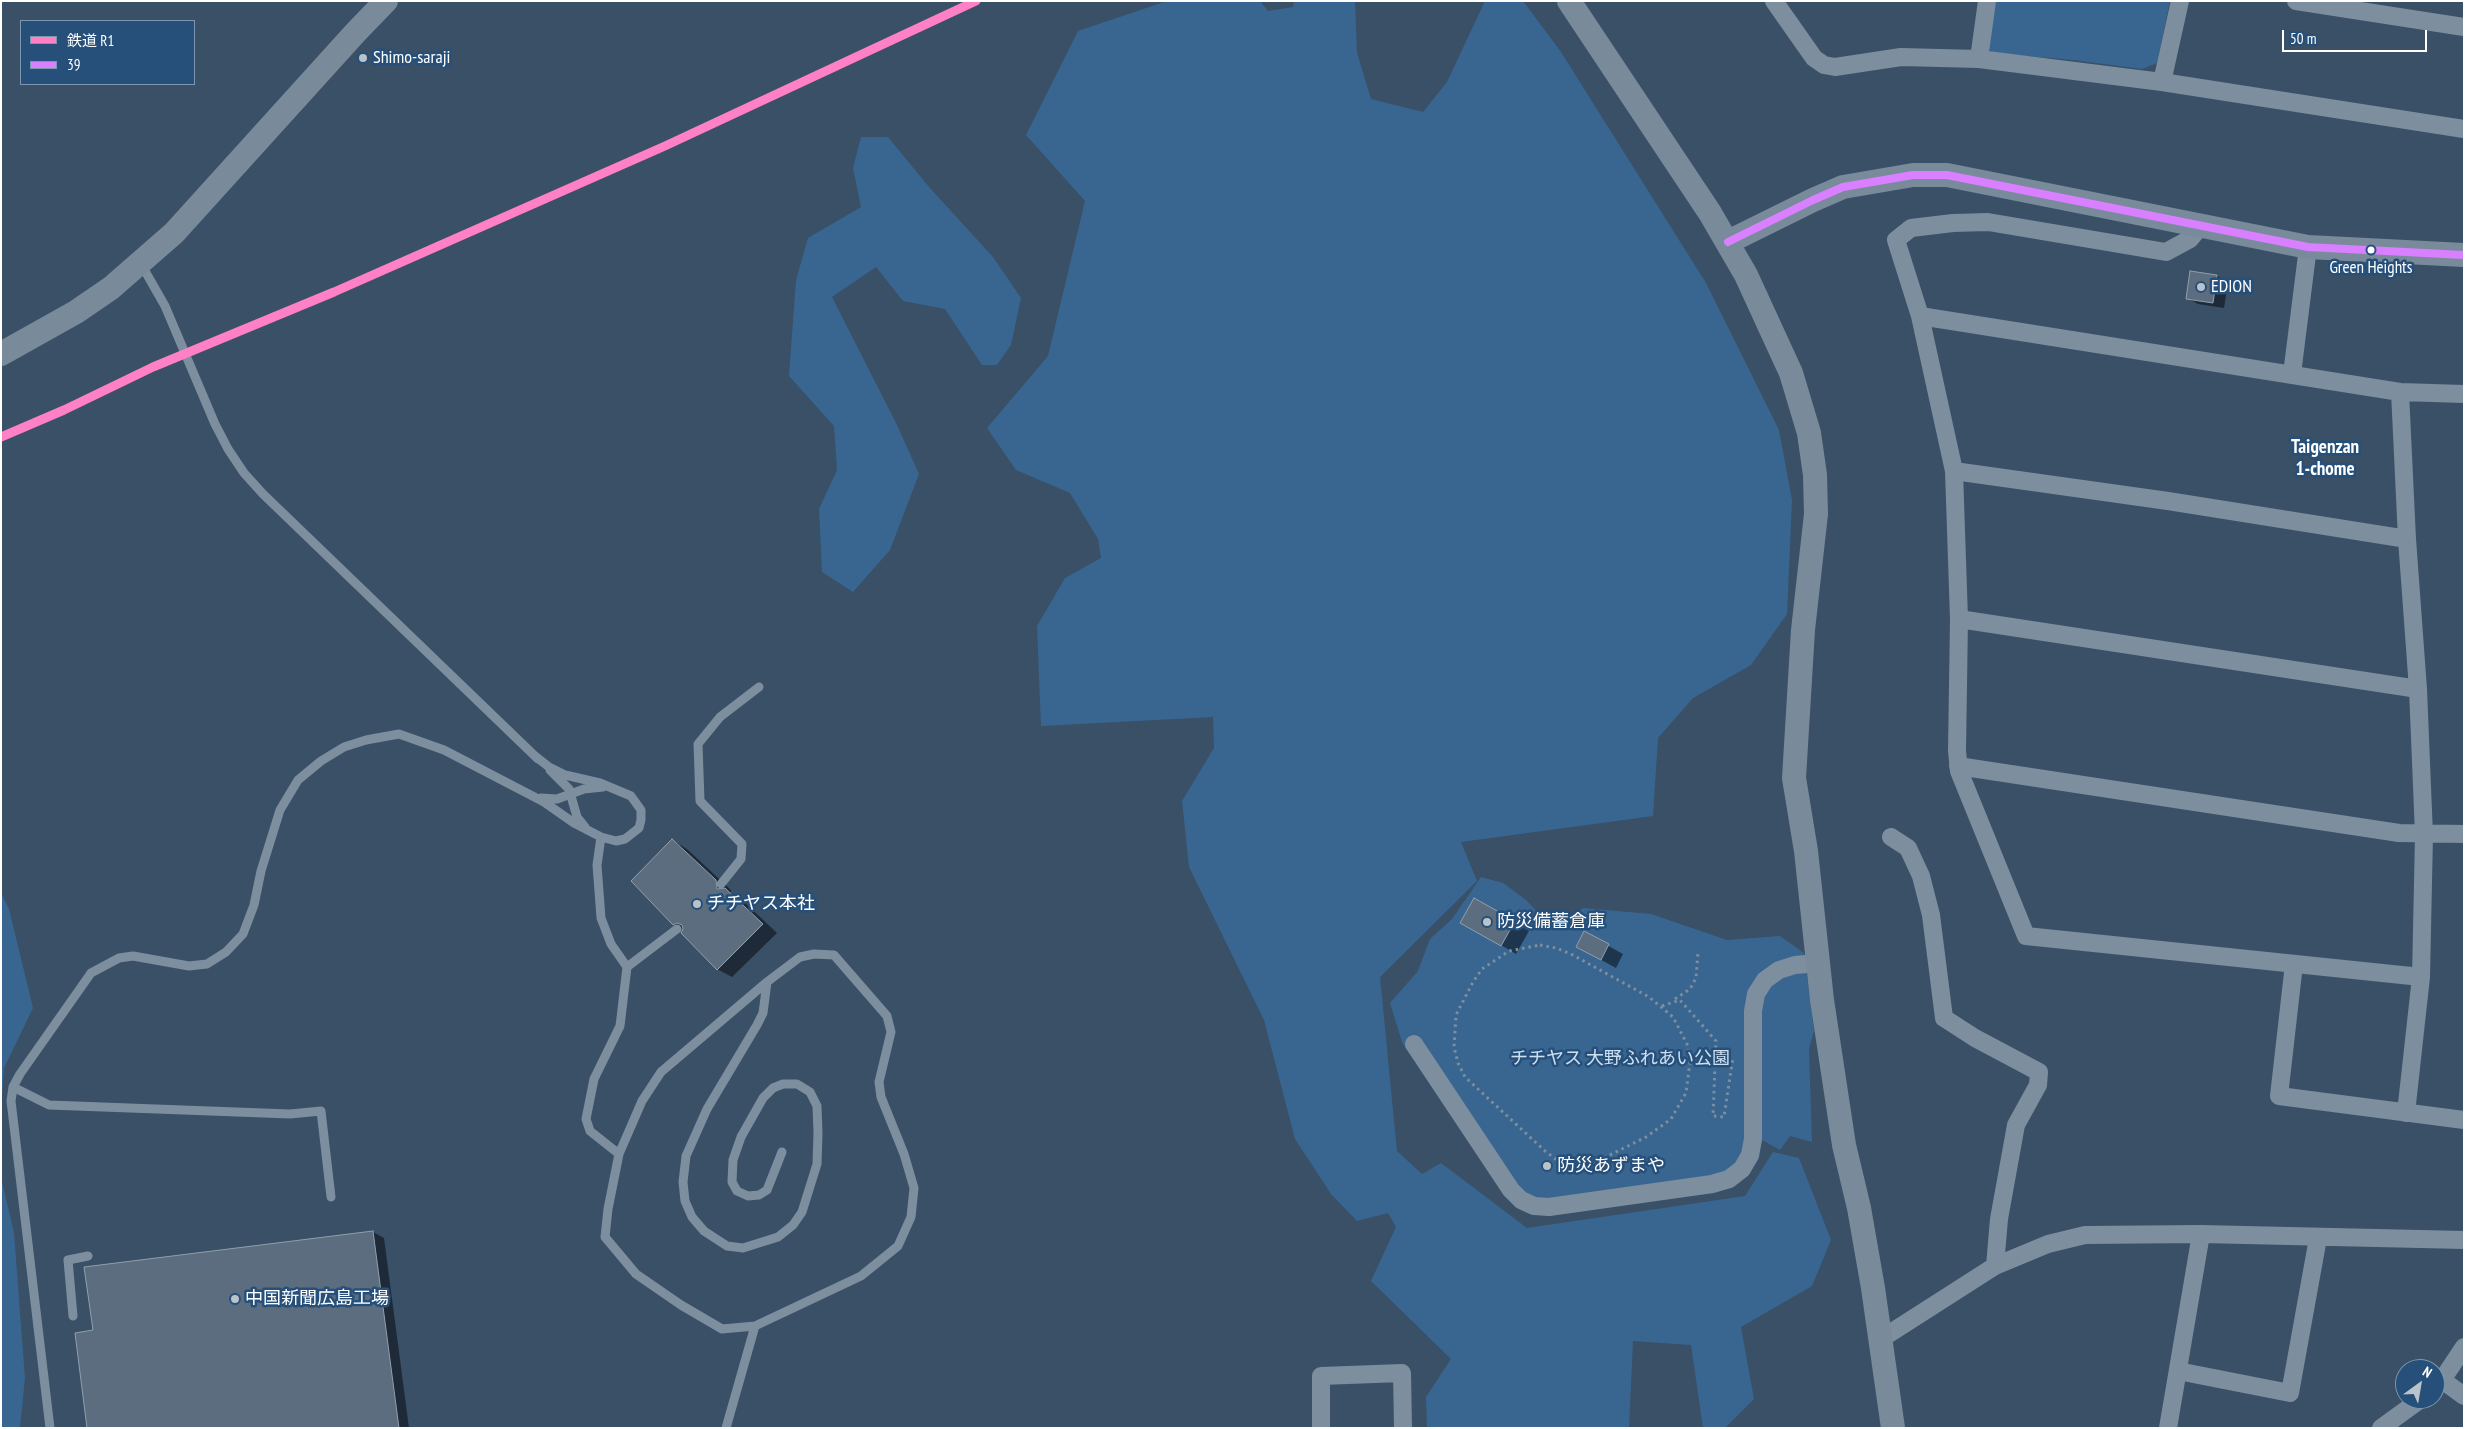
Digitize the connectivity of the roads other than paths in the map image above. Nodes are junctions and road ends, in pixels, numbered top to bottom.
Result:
1 (386, 1) edge
2 (1569, 1) edge
3 (1774, 1) edge
4 (1987, 1) edge
5 (2180, 1) edge
6 (2296, 1) edge
7 (2367, 6) edge
8 (2464, 27) edge
9 (1979, 59) junction
10 (2162, 82) junction
11 (2464, 129) edge
12 (2200, 227) junction
13 (1728, 242) junction
14 (2308, 247) junction
15 (2464, 255) edge
16 (140, 264) junction
17 (1920, 316) junction
18 (1, 354) edge
19 (2292, 374) junction
20 (2400, 392) junction
21 (2464, 394) edge
22 (1954, 471) junction
23 (2407, 539) junction
24 (1959, 619) junction
25 (759, 687) dead end
26 (2418, 689) junction
27 (536, 756) junction
28 (1958, 766) junction
29 (623, 792) junction
30 (528, 794) junction
31 (571, 795) junction
32 (2464, 834) edge
33 (596, 835) junction
34 (2424, 835) junction
35 (1891, 837) dead end
36 (721, 884) dead end
37 (677, 929) dead end
38 (1818, 964) junction
39 (2294, 964) junction
40 (627, 967) junction
41 (2421, 977) junction
42 (768, 982) junction
43 (1414, 1044) dead end
44 (13, 1087) junction
45 (2406, 1113) junction
46 (2464, 1120) edge
47 (782, 1152) dead end
48 (619, 1154) junction
49 (331, 1197) dead end
50 (2201, 1234) junction
51 (2318, 1238) junction
52 (2464, 1240) edge
53 (88, 1256) dead end
54 (1995, 1266) junction
55 (73, 1316) dead end
56 (755, 1326) junction
57 (1881, 1339) junction
58 (2464, 1347) edge
59 (2178, 1371) junction
60 (2445, 1374) edge
61 (2445, 1386) edge
62 (2464, 1396) edge
63 (2407, 1409) edge
64 (50, 1428) edge
65 (726, 1428) edge
66 (1321, 1428) edge
67 (1402, 1428) edge
68 (1893, 1428) edge
69 (2168, 1428) edge
70 (2381, 1428) edge

1 - 16 street
2 - 13 street
3 - 9 street
4 - 9 street
5 - 10 street
6 - 7 street
7 - 8 street
9 - 10 street
10 - 11 street
12 - 13 street
12 - 14 street
12 - 17 street
13 - 38 street
14 - 15 street
14 - 19 street
16 - 18 street
16 - 27 lane
17 - 19 street
17 - 22 street
19 - 20 street
20 - 21 street
20 - 23 street
22 - 23 street
22 - 24 street
23 - 26 street
24 - 26 street
24 - 28 street
25 - 36 lane
26 - 34 street
27 - 29 lane
27 - 31 lane
28 - 34 street
28 - 39 street
29 - 31 lane
29 - 33 lane
30 - 31 lane
30 - 33 lane
30 - 44 lane
31 - 33 lane
32 - 34 street
33 - 40 lane
34 - 41 street
35 - 54 street
37 - 40 lane
38 - 43 street
38 - 57 street
39 - 41 street
39 - 45 street
40 - 48 lane
41 - 45 street
42 - 47 lane
42 - 48 lane
42 - 56 lane
44 - 49 lane
44 - 64 lane
45 - 46 street
48 - 56 lane
50 - 51 street
50 - 54 street
50 - 59 street
51 - 52 street
51 - 59 street
53 - 55 lane
54 - 57 street
56 - 65 lane
57 - 68 street
58 - 60 street
59 - 69 street
61 - 62 street
63 - 70 street
66 - 67 street

